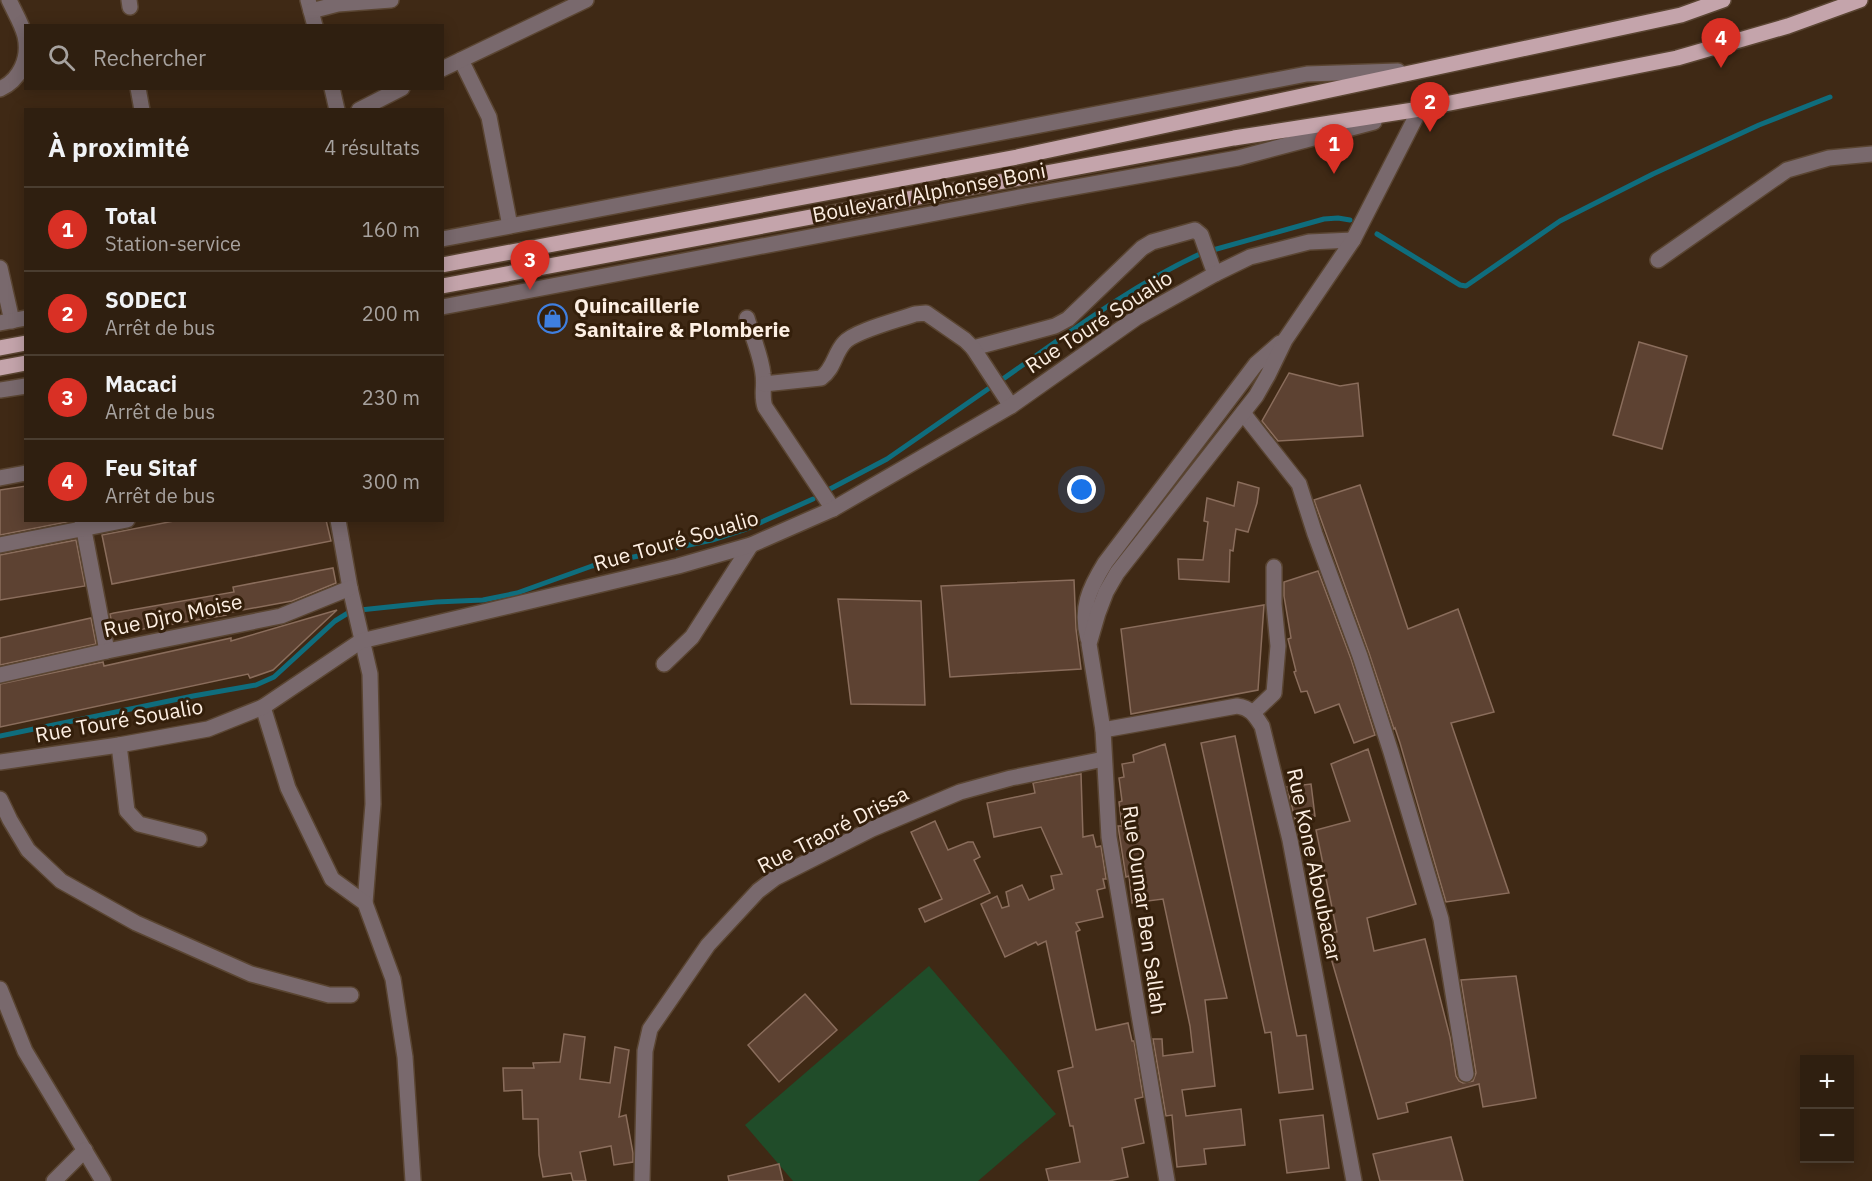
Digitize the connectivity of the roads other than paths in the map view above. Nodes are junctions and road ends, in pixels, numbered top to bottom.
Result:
1 (9, 0) edge
2 (391, 0) edge
3 (586, 0) edge
4 (1723, 0) edge
5 (1860, 0) edge
6 (364, 1) edge
7 (311, 12) edge
8 (24, 34) edge
9 (461, 60) junction
10 (24, 65) edge
11 (444, 68) edge
12 (1419, 71) junction
13 (0, 89) edge
14 (138, 90) edge
15 (332, 90) edge
16 (398, 90) edge
17 (142, 108) edge
18 (337, 108) edge
19 (363, 108) edge
20 (1420, 109) junction
21 (1872, 154) edge
22 (510, 226) junction
23 (444, 239) edge
24 (1353, 240) junction
25 (1658, 260) dead end
26 (444, 265) edge
27 (0, 268) edge
28 (1215, 274) junction
29 (444, 286) edge
30 (444, 308) edge
31 (747, 318) dead end
32 (12, 321) edge
33 (1285, 340) junction
34 (24, 343) edge
35 (0, 348) edge
36 (973, 348) junction
37 (24, 363) edge
38 (0, 368) edge
39 (764, 384) junction
40 (24, 386) edge
41 (0, 390) edge
42 (1011, 406) junction
43 (1243, 413) junction
44 (24, 473) edge
45 (0, 478) edge
46 (832, 509) junction
47 (109, 522) edge
48 (338, 522) edge
49 (83, 525) edge
50 (751, 545) junction
51 (0, 546) edge
52 (1274, 567) dead end
53 (350, 588) junction
54 (362, 641) junction
55 (1089, 644) junction
56 (106, 651) junction
57 (664, 664) dead end
58 (0, 675) edge
59 (263, 707) junction
60 (1254, 712) junction
61 (1103, 730) junction
62 (119, 745) junction
63 (1104, 759) junction
64 (0, 762) edge
65 (0, 799) edge
66 (199, 839) dead end
67 (365, 903) junction
68 (0, 989) edge
69 (351, 995) dead end
70 (1466, 1074) dead end
71 (85, 1150) junction
72 (645, 1179) edge
73 (54, 1181) edge
74 (103, 1181) edge
75 (413, 1181) edge
76 (1167, 1181) edge
77 (1354, 1181) edge

1 - 8 street
2 - 6 street
3 - 9 street
4 - 12 main road, Boulevard Alphonse Boni
5 - 20 main road, Boulevard Alphonse Boni
6 - 7 street
9 - 11 street
9 - 22 street
10 - 13 street
12 - 22 street, Boulevard Alphonse Boni
12 - 26 main road, Boulevard Alphonse Boni
14 - 17 street
15 - 18 street
16 - 19 street
20 - 24 street, Rue Oumar Ben Sallah
20 - 29 main road, Boulevard Alphonse Boni
20 - 30 street, Boulevard Alphonse Boni
21 - 25 street
22 - 23 street, Boulevard Alphonse Boni
24 - 28 street, Rue Touré Soualio
24 - 33 street, Rue Oumar Ben Sallah
27 - 32 street
28 - 36 street
28 - 42 street, Rue Touré Soualio
31 - 39 street
33 - 43 street, Rue Oumar Ben Sallah
33 - 55 street, Rue Oumar Ben Sallah
34 - 35 main road
36 - 39 street
36 - 42 street
37 - 38 main road
39 - 46 street
40 - 41 street
42 - 46 street, Rue Touré Soualio
43 - 55 street, Rue Oumar Ben Sallah
43 - 70 street
44 - 45 street
46 - 50 street, Rue Touré Soualio
47 - 49 street
48 - 53 street
49 - 51 street
49 - 56 street
50 - 54 street, Rue Touré Soualio
50 - 57 street
52 - 60 street
53 - 54 street
53 - 56 street, Rue Djro Moise
54 - 59 street, Rue Touré Soualio
54 - 67 street
55 - 61 street, Rue Oumar Ben Sallah
56 - 58 street, Rue Djro Moise
59 - 62 street, Rue Touré Soualio
59 - 67 street
60 - 61 street
60 - 77 street, Rue Kone Aboubacar
61 - 63 street, Rue Oumar Ben Sallah
62 - 64 street, Rue Touré Soualio
62 - 66 street
63 - 72 street, Rue Traoré Drissa
63 - 76 street, Rue Oumar Ben Sallah
65 - 69 street
67 - 75 street
68 - 71 street
71 - 73 street
71 - 74 street

